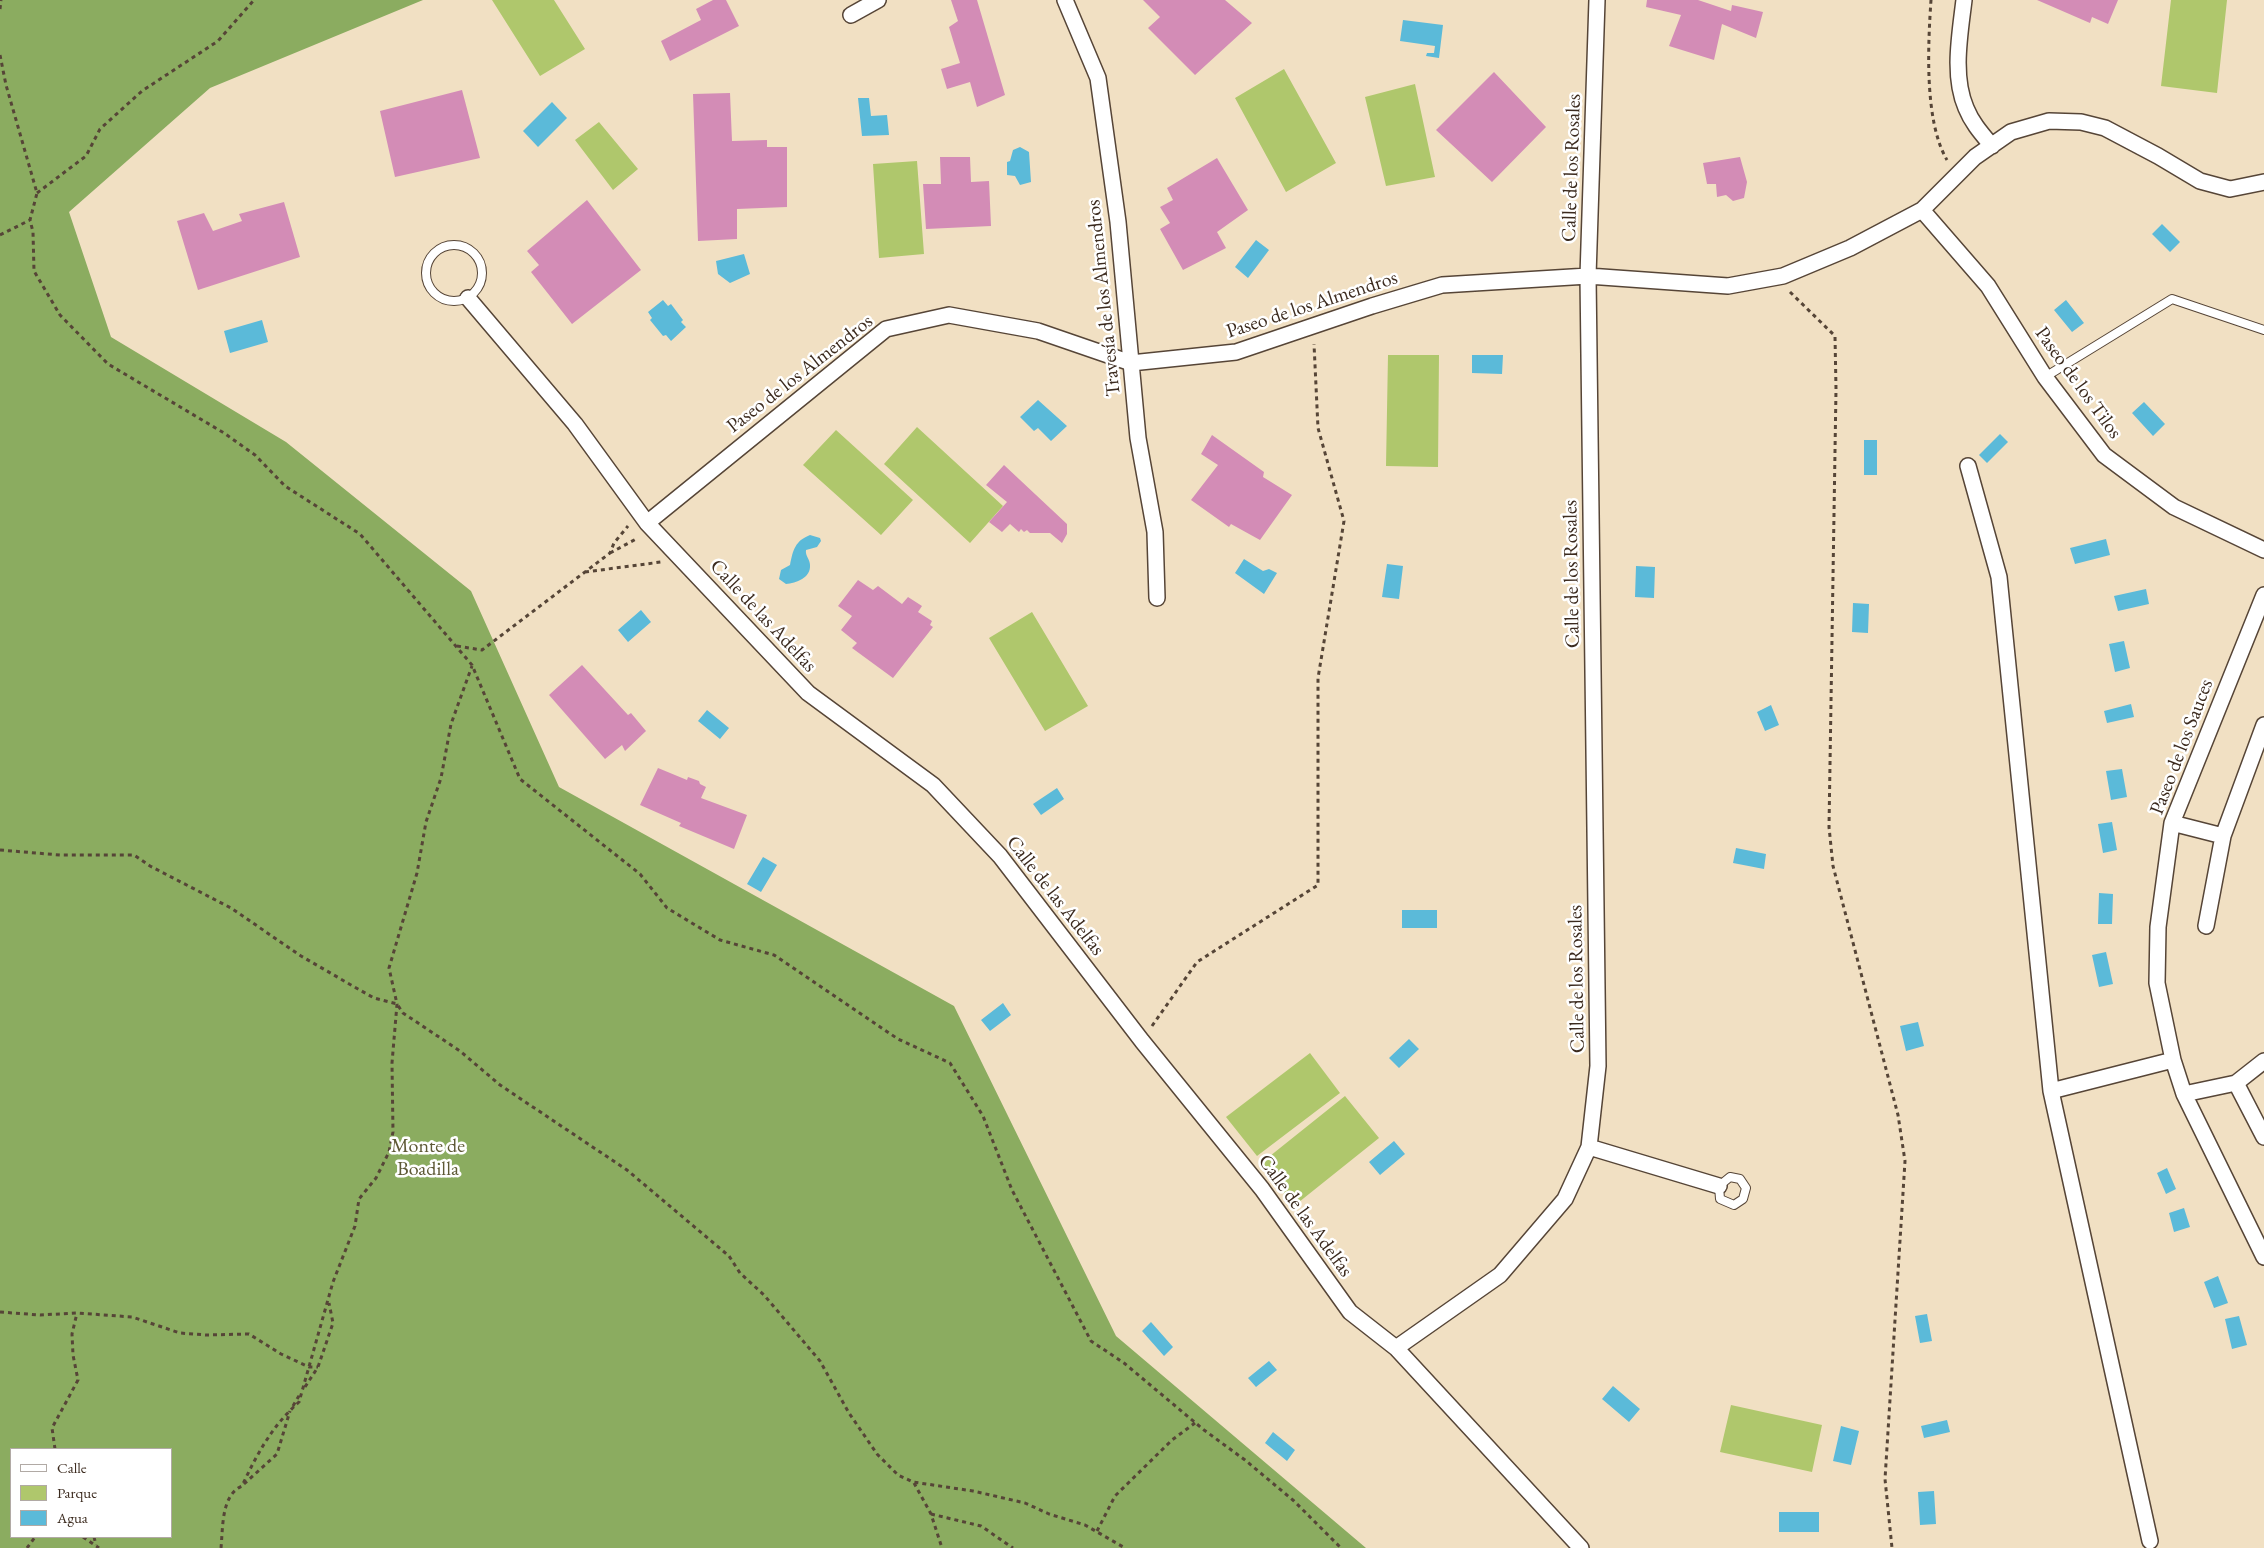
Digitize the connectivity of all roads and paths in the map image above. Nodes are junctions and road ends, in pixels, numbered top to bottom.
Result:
1 (1, 0) edge
2 (254, 0) edge
3 (878, 0) edge
4 (1065, 0) edge
5 (1598, 0) edge
6 (1931, 0) edge
7 (1964, 0) edge
8 (0, 8) edge
9 (851, 15) dead end
10 (0, 55) edge
11 (1992, 146) junction
12 (1956, 176) junction
13 (2264, 182) edge
14 (37, 193) junction
15 (1922, 210) junction
16 (30, 220) junction
17 (0, 235) edge
18 (1588, 276) junction
19 (1775, 278) junction
20 (468, 298) junction
21 (1312, 326) junction
22 (2264, 330) edge
23 (1131, 363) junction
24 (2045, 377) junction
25 (1968, 466) dead end
26 (646, 521) junction
27 (2264, 550) edge
28 (610, 553) junction
29 (682, 559) junction
30 (584, 572) junction
31 (2264, 594) edge
32 (1157, 598) dead end
33 (456, 646) junction
34 (472, 665) junction
35 (2264, 725) edge
36 (2172, 823) junction
37 (2223, 836) junction
38 (0, 850) edge
39 (2206, 926) dead end
40 (397, 1004) junction
41 (1142, 1041) junction
42 (2173, 1060) junction
43 (2264, 1061) edge
44 (2236, 1083) junction
45 (2051, 1091) junction
46 (2184, 1094) junction
47 (2264, 1137) edge
48 (1589, 1147) junction
49 (1719, 1186) dead end
50 (2264, 1257) edge
51 (328, 1301) junction
52 (0, 1312) edge
53 (77, 1313) junction
54 (1396, 1348) junction
55 (310, 1367) junction
56 (318, 1367) junction
57 (302, 1391) junction
58 (290, 1410) junction
59 (1195, 1423) junction
60 (55, 1448) edge
61 (913, 1482) junction
62 (242, 1486) junction
63 (931, 1514) junction
64 (1097, 1531) junction
65 (84, 1538) edge
66 (2150, 1541) dead end
67 (1116, 1542) junction
68 (98, 1547) edge
69 (221, 1548) edge
70 (942, 1548) edge
71 (1013, 1548) edge
72 (1115, 1548) edge
73 (1125, 1548) edge
74 (1341, 1548) edge
75 (1581, 1548) edge
76 (1892, 1548) edge

1 - 8 path
2 - 14 path
3 - 9 street
4 - 23 street, Travesía de los Almendros
5 - 18 street, Calle de los Rosales
6 - 12 path
7 - 11 street
10 - 14 path
11 - 12 street, Paseo de los Almendros
11 - 13 street, Paseo de los Almendros
12 - 15 street, Paseo de los Almendros
14 - 16 path
15 - 19 street, Paseo de los Almendros
15 - 24 street, Paseo de los Tilos
16 - 17 path
16 - 33 path
18 - 19 street, Paseo de los Almendros
18 - 21 street, Paseo de los Almendros
18 - 48 street, Calle de los Rosales
19 - 76 path
20 - 20 lane
20 - 26 street, Calle de las Adelfas
21 - 23 street, Paseo de los Almendros
21 - 41 path
22 - 24 lane
23 - 26 street, Paseo de los Almendros
23 - 32 street, Travesía de los Almendros
24 - 27 street, Paseo de los Tilos
25 - 45 street
26 - 28 path
26 - 28 path
26 - 29 street, Calle de las Adelfas
28 - 30 path
29 - 30 path
29 - 41 street, Calle de las Adelfas
30 - 33 path
31 - 36 street, Paseo de los Sauces
33 - 34 path
34 - 40 path
34 - 59 path
35 - 37 street
36 - 37 street
36 - 42 street, Paseo de los Sauces
37 - 39 street
38 - 40 path
40 - 51 path
40 - 61 path
41 - 54 street, Calle de las Adelfas
42 - 45 street
42 - 46 street, Paseo de los Sauces
43 - 44 street
44 - 46 street
44 - 47 street
45 - 66 street
46 - 50 street, Paseo de los Sauces
48 - 49 street
48 - 54 street, Calle de los Rosales
51 - 55 path
51 - 56 path
52 - 53 path
53 - 55 path
53 - 60 path
54 - 75 street, Calle de las Adelfas
55 - 56 path
55 - 57 path
56 - 57 path
57 - 58 path
58 - 62 path
58 - 62 path
59 - 64 path
59 - 74 path
61 - 63 path
61 - 64 path
62 - 69 path
63 - 70 path
63 - 71 path
64 - 67 path
65 - 68 path
67 - 72 path
67 - 73 path

